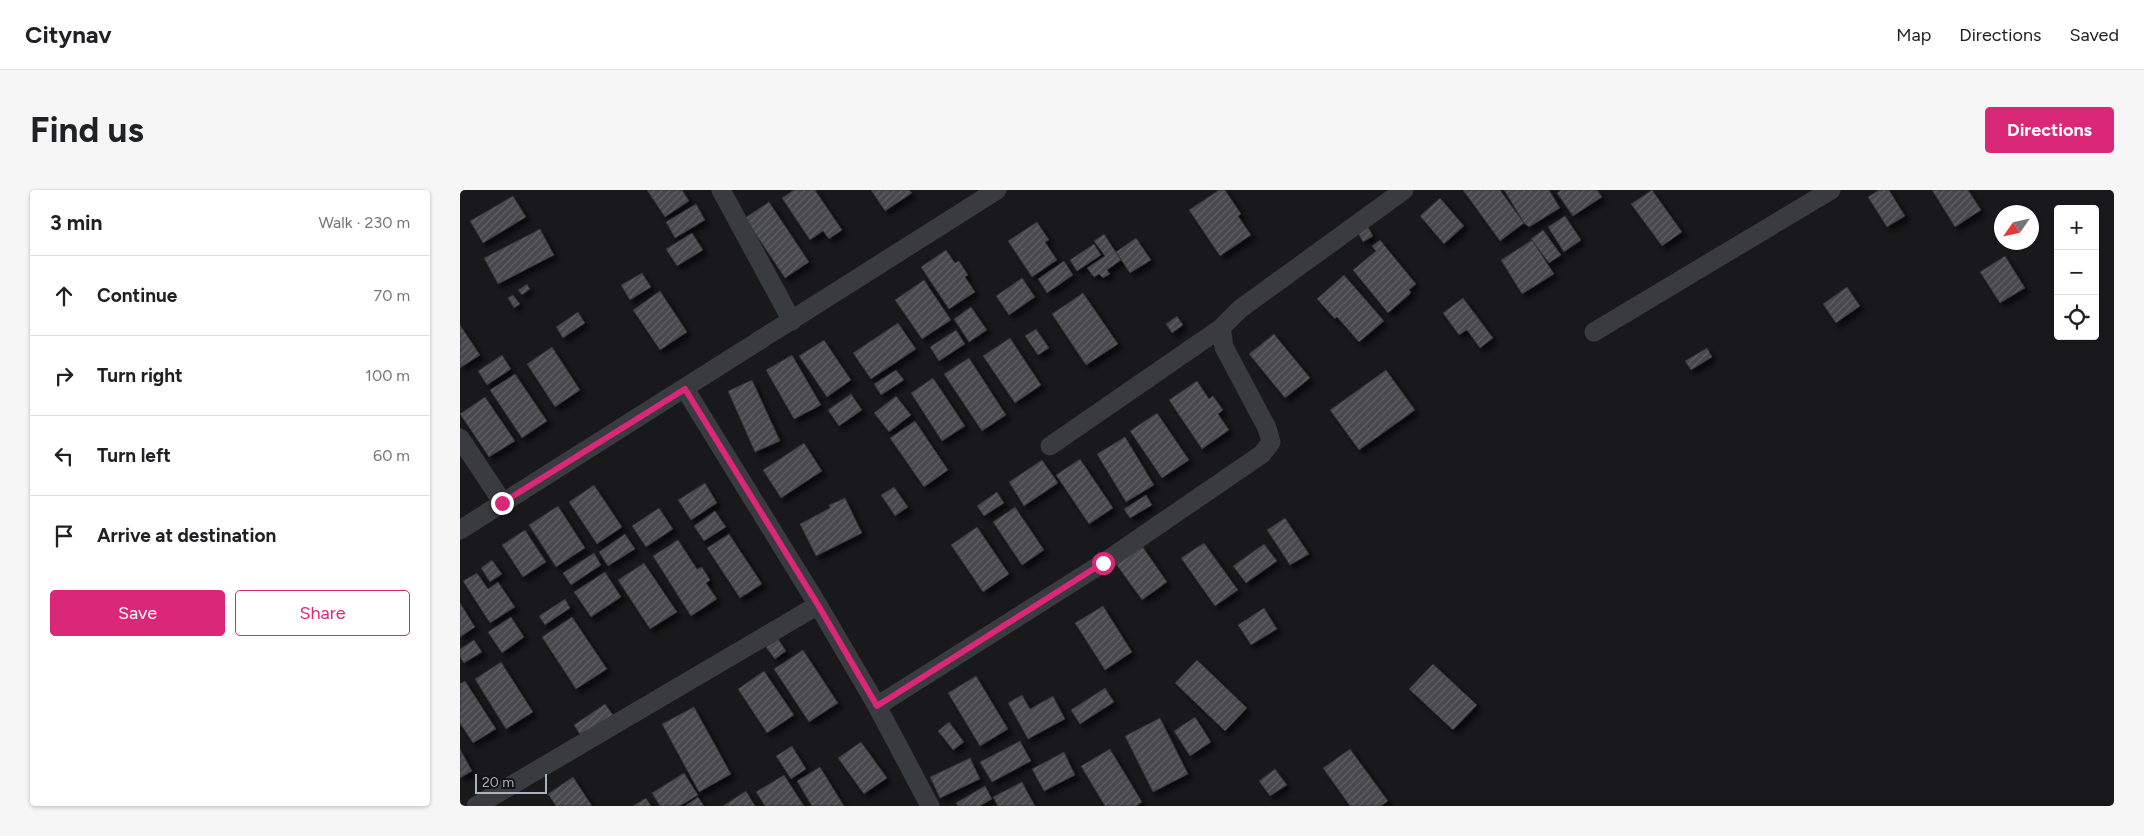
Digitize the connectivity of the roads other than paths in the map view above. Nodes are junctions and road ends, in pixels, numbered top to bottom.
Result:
1 (721, 190) edge
2 (997, 190) edge
3 (1404, 190) edge
4 (1831, 190) edge
5 (792, 321) junction
6 (1221, 328) junction
7 (1594, 332) dead end
8 (685, 389) junction
9 (460, 438) edge
10 (1050, 446) dead end
11 (502, 503) junction
12 (460, 530) edge
13 (818, 605) junction
14 (877, 706) junction
15 (928, 805) edge
16 (476, 806) edge

1 - 5 street
2 - 5 street
3 - 6 street
4 - 7 street
5 - 8 street
6 - 10 street
6 - 14 street
8 - 11 street
8 - 13 street
9 - 11 street
11 - 12 street
13 - 14 street
13 - 16 street
14 - 15 street

